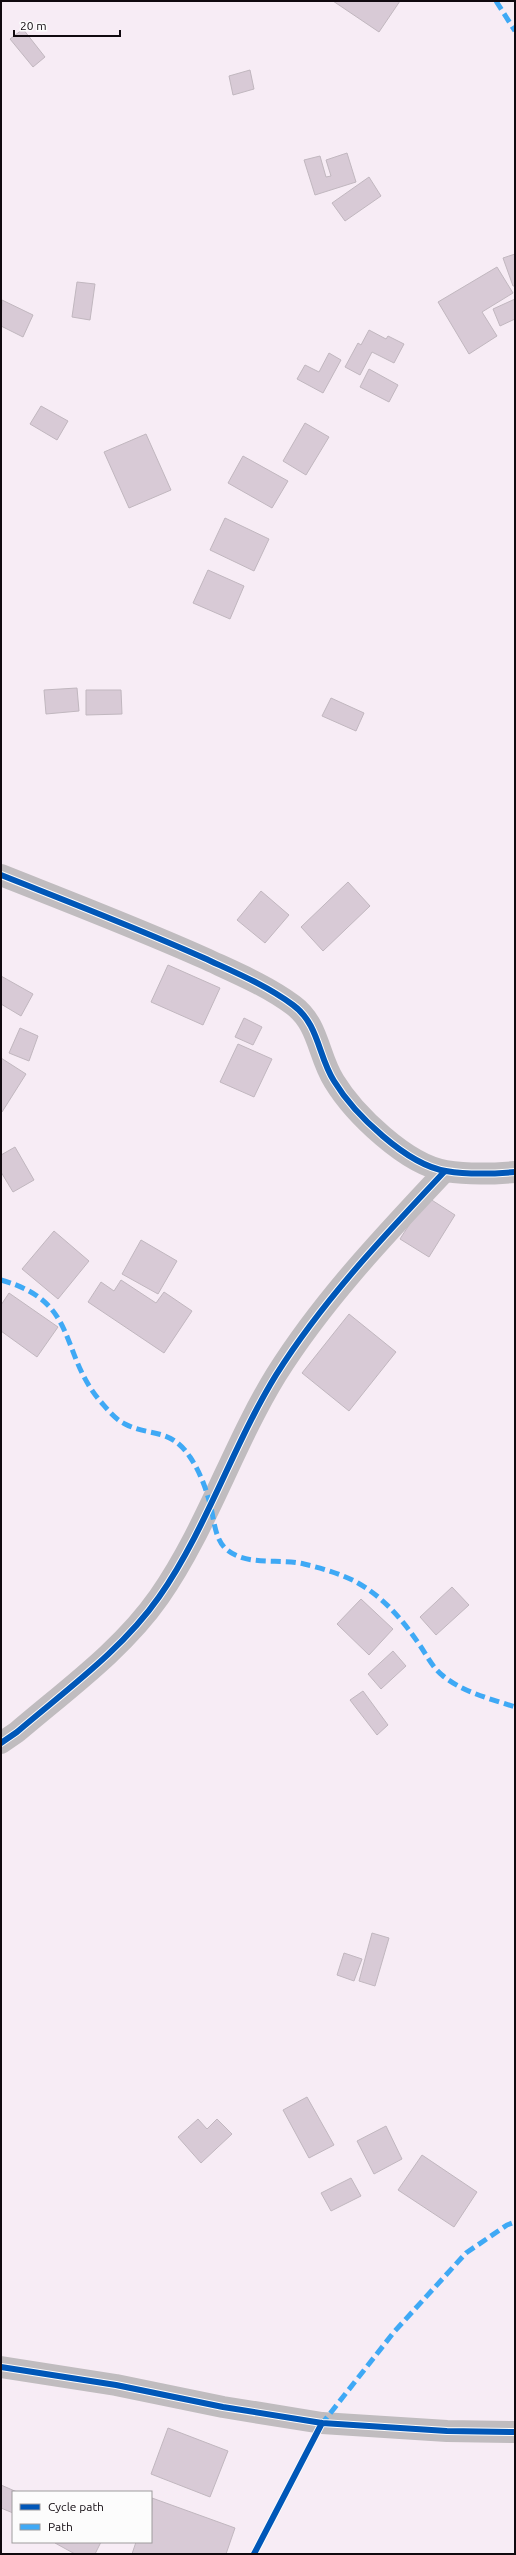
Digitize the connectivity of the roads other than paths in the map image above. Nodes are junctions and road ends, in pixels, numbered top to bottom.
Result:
1 (1, 875) edge
2 (445, 1171) junction
3 (515, 1172) edge
4 (1, 1743) edge
5 (1, 2367) edge
6 (515, 2432) edge

1 - 2 street
2 - 3 street
2 - 4 street
5 - 6 street

